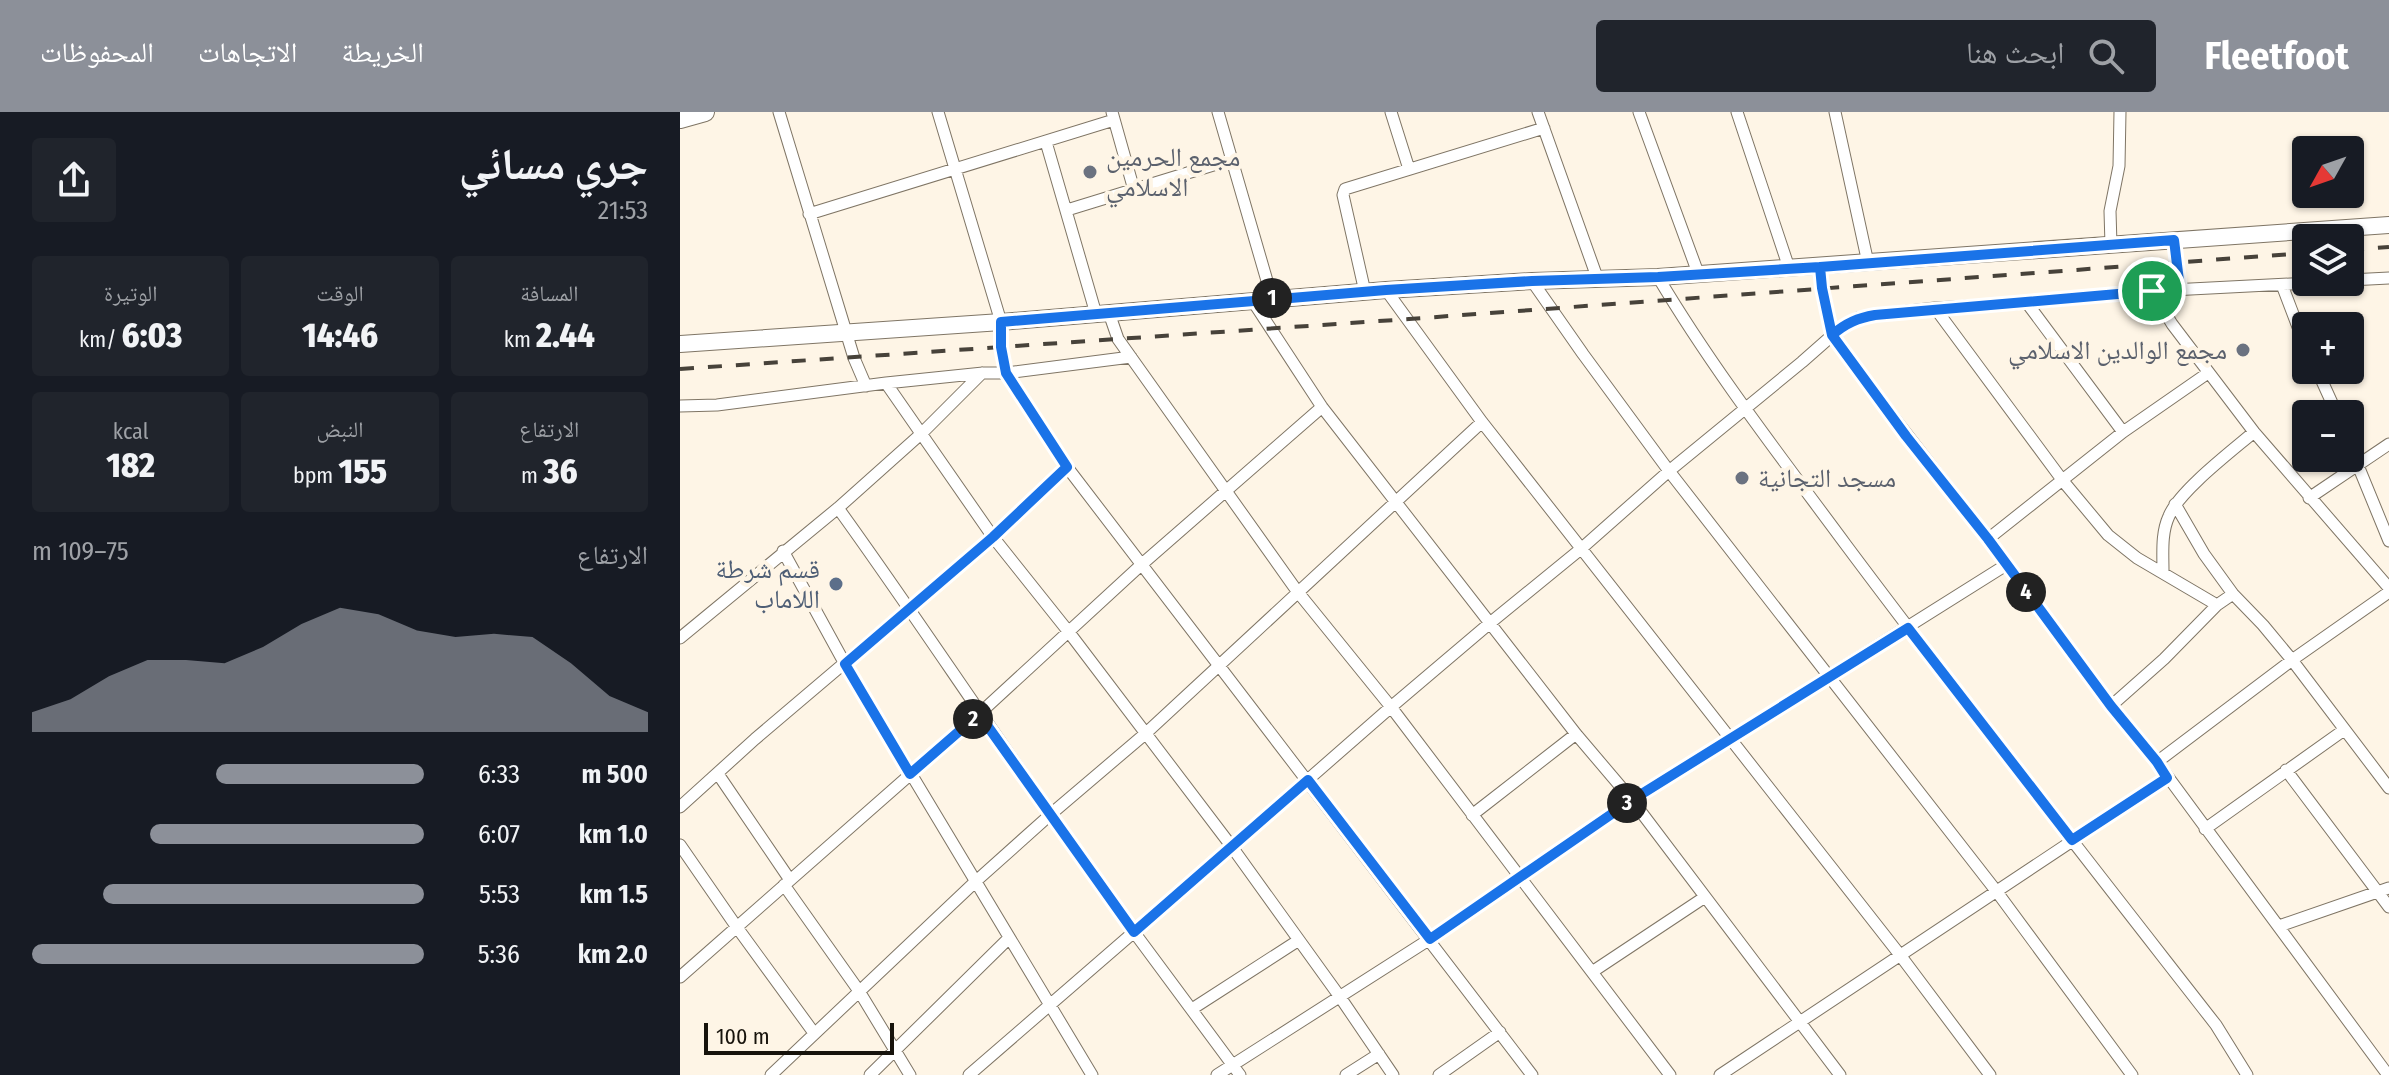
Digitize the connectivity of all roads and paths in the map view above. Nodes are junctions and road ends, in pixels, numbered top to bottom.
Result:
1 (705, 112) edge
2 (779, 112) edge
3 (938, 112) edge
4 (1218, 112) edge
5 (1391, 112) edge
6 (1538, 112) edge
7 (1639, 112) edge
8 (1737, 112) edge
9 (1835, 112) edge
10 (2120, 112) edge
11 (1113, 116) edge
12 (680, 119) edge
13 (1544, 128) junction
14 (1046, 142) junction
15 (1233, 159) junction
16 (1409, 169) junction
17 (954, 170) junction
18 (1134, 190) junction
19 (1067, 210) junction
20 (809, 214) junction
21 (2389, 225) edge
22 (2174, 240) junction
23 (2111, 245) junction
24 (1868, 263) junction
25 (1820, 267) junction
26 (1789, 268) junction
27 (1698, 273) junction
28 (1658, 277) junction
29 (2388, 279) edge
30 (1598, 280) junction
31 (2364, 280) edge
32 (1532, 281) junction
33 (2292, 284) edge
34 (2282, 285) junction
35 (2180, 289) junction
36 (1386, 290) junction
37 (2152, 291) junction
38 (1365, 292) junction
39 (1272, 298) junction
40 (1252, 300) junction
41 (2027, 303) junction
42 (1935, 308) junction
43 (2292, 312) edge
44 (1103, 314) junction
45 (1001, 322) junction
46 (847, 332) junction
47 (1832, 335) junction
48 (680, 344) edge
49 (1131, 357) junction
50 (983, 373) junction
51 (1006, 373) junction
52 (2208, 373) junction
53 (886, 383) junction
54 (866, 386) junction
55 (680, 406) edge
56 (1322, 407) junction
57 (1746, 409) junction
58 (1482, 422) junction
59 (2123, 432) junction
60 (2254, 432) junction
61 (922, 433) junction
62 (2389, 444) edge
63 (2364, 460) edge
64 (1067, 467) junction
65 (1669, 471) junction
66 (2346, 472) edge
67 (2361, 472) edge
68 (2063, 481) junction
69 (1226, 490) junction
70 (2309, 498) junction
71 (1395, 501) junction
72 (2175, 504) junction
73 (838, 508) junction
74 (993, 537) junction
75 (1988, 539) junction
76 (2389, 541) edge
77 (1582, 548) junction
78 (783, 551) junction
79 (1141, 565) junction
80 (2006, 565) junction
81 (2163, 572) junction
82 (2389, 590) edge
83 (1297, 591) junction
84 (2233, 594) junction
85 (2217, 605) junction
86 (910, 608) junction
87 (1490, 623) junction
88 (1908, 628) junction
89 (1068, 631) junction
90 (680, 637) edge
91 (2292, 660) junction
92 (845, 664) junction
93 (1220, 664) junction
94 (1830, 677) junction
95 (2111, 706) junction
96 (1391, 707) junction
97 (979, 714) junction
98 (2344, 730) junction
99 (1145, 734) junction
100 (1576, 734) junction
101 (1728, 738) junction
102 (2157, 762) junction
103 (2286, 770) junction
104 (718, 774) junction
105 (910, 774) junction
106 (2167, 778) junction
107 (1308, 780) junction
108 (2389, 788) edge
109 (1632, 800) junction
110 (680, 807) edge
111 (1051, 814) junction
112 (1472, 815) junction
113 (2205, 829) junction
114 (2072, 840) junction
115 (680, 845) edge
116 (1232, 847) junction
117 (1519, 878) junction
118 (787, 882) junction
119 (975, 882) junction
120 (2383, 890) edge
121 (1997, 892) junction
122 (1705, 897) junction
123 (2389, 907) edge
124 (736, 926) junction
125 (2279, 926) junction
126 (1134, 932) junction
127 (1008, 939) junction
128 (1430, 939) junction
129 (1299, 940) junction
130 (1900, 955) junction
131 (1592, 972) junction
132 (680, 977) edge
133 (859, 991) junction
134 (1340, 997) junction
135 (1049, 1005) junction
136 (1192, 1009) junction
137 (1799, 1021) junction
138 (1500, 1032) junction
139 (814, 1033) junction
140 (895, 1052) junction
141 (1379, 1054) junction
142 (1232, 1064) junction
143 (772, 1075) edge
144 (870, 1075) edge
145 (910, 1075) edge
146 (969, 1075) edge
147 (1092, 1075) edge
148 (1217, 1075) edge
149 (1240, 1075) edge
150 (1346, 1075) edge
151 (1393, 1075) edge
152 (1439, 1075) edge
153 (1532, 1075) edge
154 (1670, 1075) edge
155 (1720, 1075) edge
156 (1840, 1075) edge
157 (1990, 1075) edge
158 (2132, 1075) edge
159 (2247, 1075) edge
160 (2388, 1075) edge

1 - 12 main road
2 - 20 street
3 - 17 street
4 - 15 street
5 - 16 street
6 - 13 street
7 - 27 street
8 - 26 street
9 - 24 street
10 - 23 street
11 - 14 street
11 - 18 street
13 - 16 street
13 - 30 street
14 - 17 street
14 - 19 street
15 - 18 street
15 - 39 street
16 - 38 street
17 - 20 street
17 - 45 street
18 - 19 street
19 - 44 street
20 - 46 street
21 - 22 street
22 - 23 street
22 - 35 street
23 - 24 street
24 - 25 street
25 - 26 street
25 - 47 street
26 - 27 street
27 - 28 street
28 - 30 street
28 - 57 street
29 - 31 street
30 - 32 street
32 - 36 street
32 - 65 street
33 - 34 street
34 - 35 street
34 - 43 street
35 - 37 street
36 - 38 street
36 - 58 street
37 - 41 street
37 - 52 street
38 - 39 street
39 - 40 street
40 - 44 street
40 - 56 street
41 - 42 street
41 - 59 street
42 - 47 street
42 - 68 street
44 - 45 street
44 - 49 street
45 - 46 street
45 - 51 street
46 - 48 street
46 - 54 street
47 - 57 street
47 - 75 street
49 - 51 street
49 - 69 street
50 - 51 street
50 - 53 street
50 - 61 street
51 - 64 street
52 - 59 street
52 - 60 street
53 - 54 street
53 - 61 street
54 - 55 street
56 - 69 street
56 - 71 street
57 - 65 street
57 - 88 street
58 - 71 street
58 - 77 street
59 - 68 street
60 - 70 street
60 - 72 street
61 - 73 street
61 - 74 street
62 - 63 street
64 - 74 street
64 - 79 street
65 - 77 street
65 - 94 street
66 - 70 street
67 - 76 street
68 - 75 street
68 - 81 street
69 - 79 street
69 - 83 street
70 - 82 street
71 - 83 street
71 - 87 street
72 - 81 street
72 - 84 street
73 - 78 street
73 - 86 street
74 - 86 street
74 - 89 street
75 - 80 street
77 - 87 street
77 - 101 street
78 - 90 street
78 - 92 street
79 - 89 street
79 - 93 street
80 - 88 street
80 - 95 street
81 - 85 street
82 - 91 street
83 - 93 street
83 - 96 street
84 - 85 street
84 - 91 street
85 - 95 street
86 - 92 street
86 - 97 street
87 - 96 street
87 - 100 street
88 - 94 street
88 - 114 street
89 - 97 street
89 - 99 street
91 - 98 street
91 - 102 street
92 - 104 street
92 - 105 street
93 - 99 street
93 - 107 street
94 - 101 street
94 - 121 street
95 - 102 street
96 - 107 street
96 - 112 street
97 - 105 street
97 - 111 street
98 - 103 street
98 - 108 street
99 - 111 street
99 - 116 street
100 - 109 street
100 - 112 street
101 - 109 street
101 - 130 street
102 - 106 street
103 - 113 street
103 - 120 street
104 - 110 street
104 - 118 street
105 - 118 street
105 - 119 street
106 - 113 street
106 - 114 street
107 - 116 street
107 - 128 street
109 - 117 street
109 - 122 street
111 - 119 street
111 - 126 street
112 - 117 street
113 - 125 street
114 - 121 street
114 - 159 street
115 - 124 street
116 - 126 street
116 - 129 street
117 - 128 street
117 - 131 street
118 - 124 street
118 - 133 street
119 - 127 street
119 - 133 street
120 - 123 street
120 - 125 street
121 - 130 street
121 - 158 street
122 - 131 street
122 - 137 street
124 - 132 street
124 - 139 street
125 - 160 street
126 - 135 street
126 - 136 street
127 - 135 street
127 - 140 street
128 - 134 street
128 - 138 street
129 - 134 street
129 - 136 street
130 - 137 street
130 - 157 street
131 - 154 street
133 - 139 street
133 - 140 street
134 - 141 street
134 - 142 street
135 - 146 street
135 - 147 street
136 - 142 street
137 - 155 street
137 - 156 street
138 - 152 street
138 - 153 street
139 - 143 street
140 - 144 street
140 - 145 street
141 - 150 street
141 - 151 street
142 - 148 street
142 - 149 street

